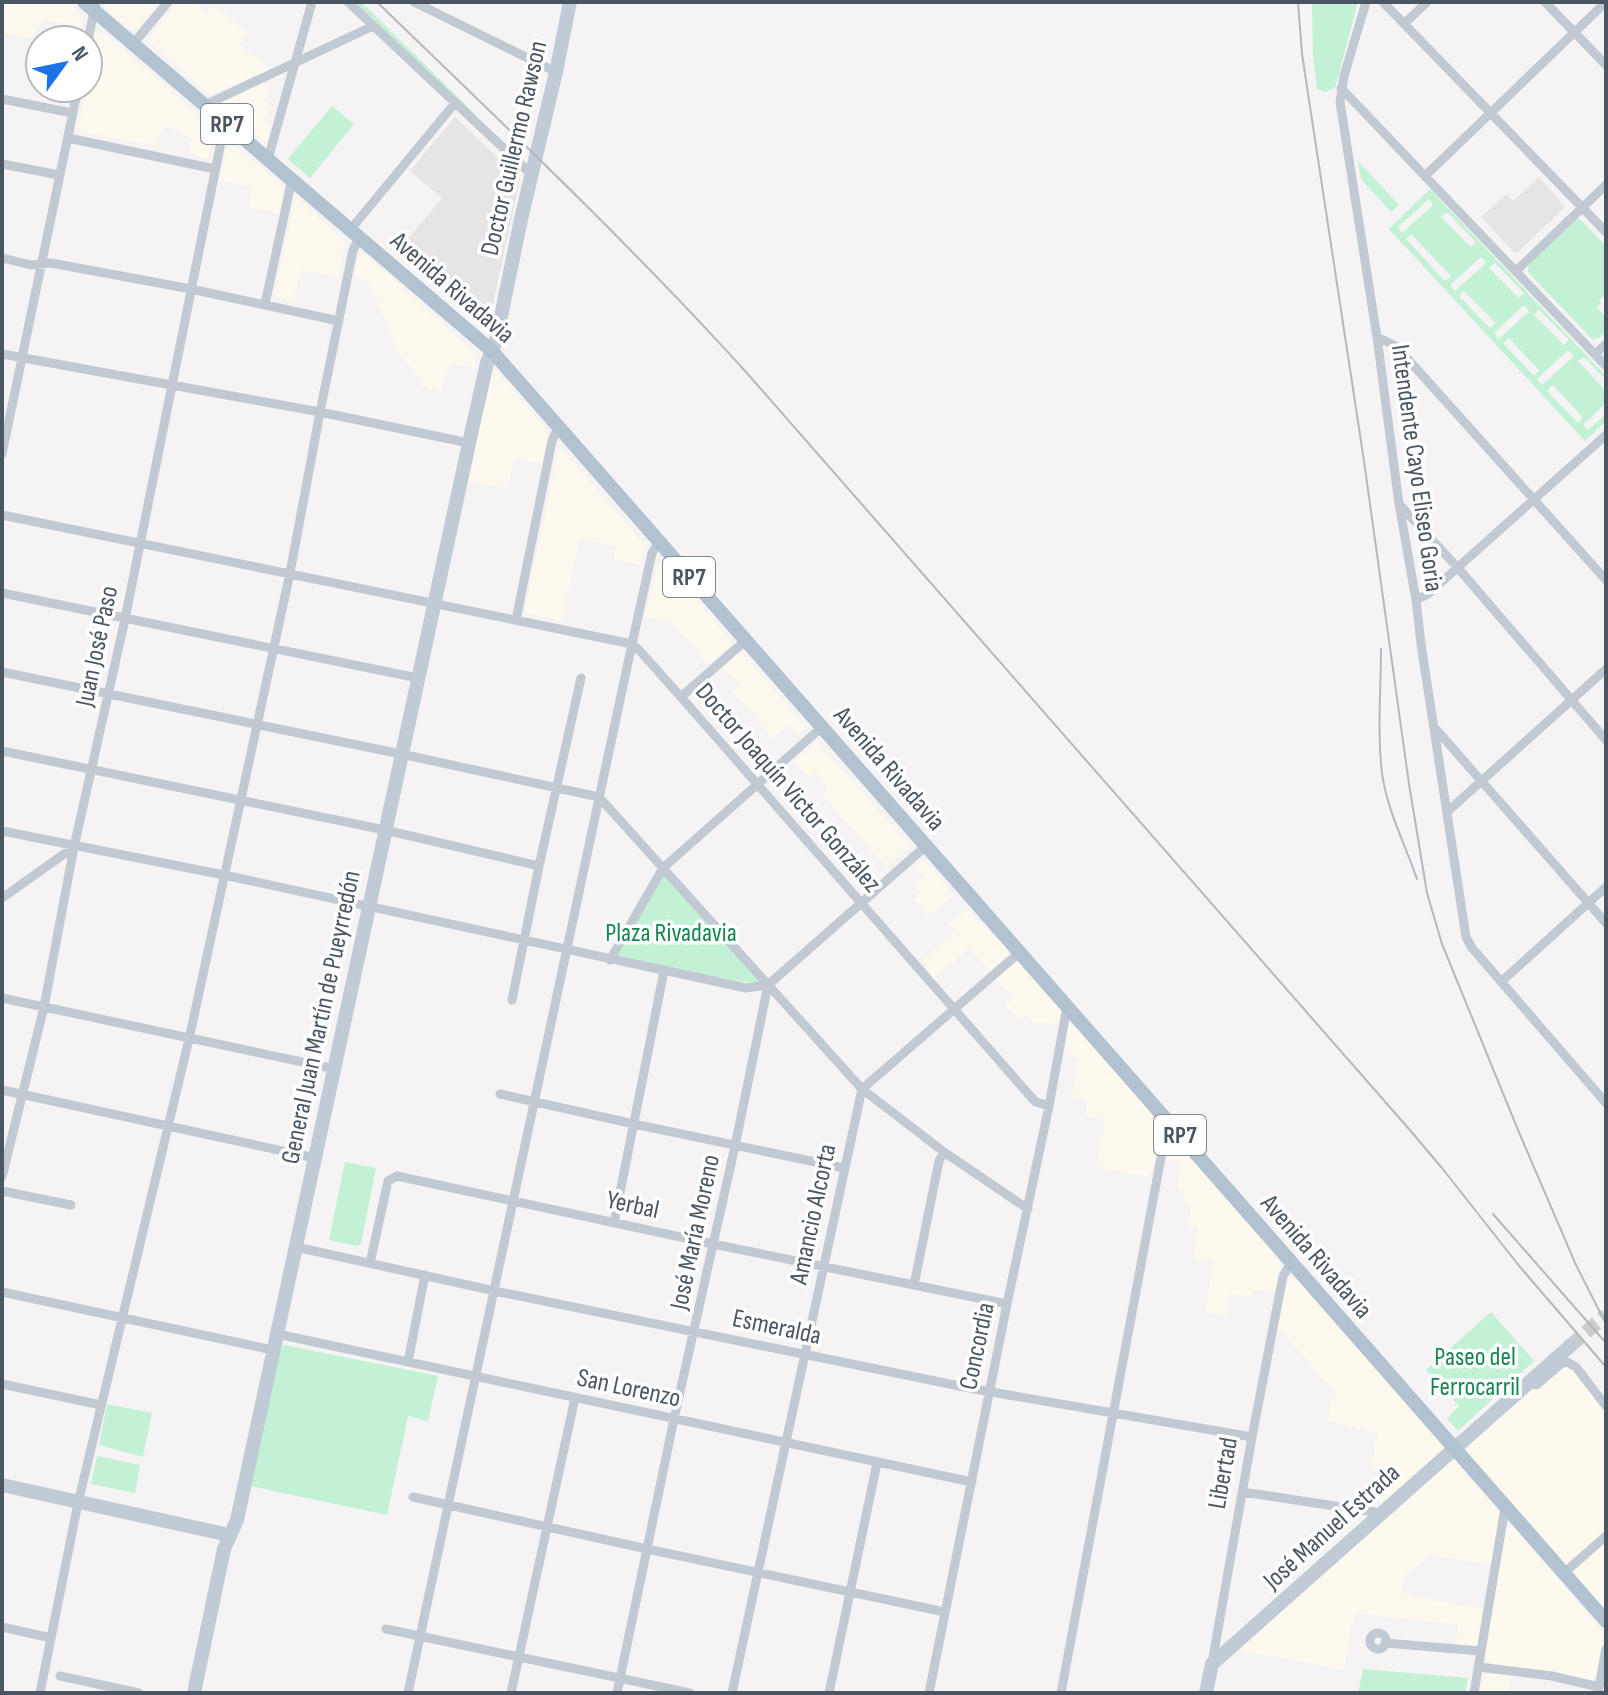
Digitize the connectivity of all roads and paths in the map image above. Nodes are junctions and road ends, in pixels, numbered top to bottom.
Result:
1 (168, 2) edge
2 (312, 2) edge
3 (348, 2) edge
4 (414, 2) edge
5 (570, 2) edge
6 (1366, 2) edge
7 (1383, 2) edge
8 (1427, 2) edge
9 (1545, 2) edge
10 (1606, 2) edge
11 (91, 5) edge
12 (1404, 24) junction
13 (373, 26) junction
14 (1574, 32) junction
15 (133, 44) junction
16 (294, 64) junction
17 (1606, 65) edge
18 (556, 72) junction
19 (1341, 88) junction
20 (2, 99) edge
21 (455, 103) junction
22 (74, 104) edge
23 (205, 105) junction
24 (72, 113) junction
25 (1490, 113) junction
26 (225, 122) junction
27 (68, 138) junction
28 (268, 159) junction
29 (2, 164) edge
30 (215, 169) junction
31 (531, 174) junction
32 (59, 175) junction
33 (1425, 176) junction
34 (292, 179) junction
35 (1606, 185) edge
36 (1582, 208) junction
37 (1606, 232) edge
38 (356, 233) junction
39 (2, 258) edge
40 (42, 264) junction
41 (1516, 271) junction
42 (191, 289) junction
43 (265, 304) junction
44 (339, 321) junction
45 (1377, 337) junction
46 (1606, 344) edge
47 (492, 351) junction
48 (2, 354) edge
49 (1595, 354) junction
50 (21, 358) junction
51 (1606, 366) edge
52 (171, 386) junction
53 (320, 412) junction
54 (559, 426) junction
55 (1606, 435) edge
56 (469, 443) junction
57 (2, 454) edge
58 (1534, 500) junction
59 (1399, 504) junction
60 (2, 515) edge
61 (659, 542) junction
62 (140, 543) junction
63 (1458, 568) junction
64 (290, 573) junction
65 (1606, 580) edge
66 (2, 593) edge
67 (1416, 600) junction
68 (434, 603) junction
69 (125, 619) junction
70 (516, 620) junction
71 (745, 641) junction
72 (632, 644) junction
73 (273, 650) junction
74 (1606, 669) edge
75 (2, 672) edge
76 (418, 678) junction
77 (581, 678) dead end
78 (108, 694) junction
79 (681, 697) junction
80 (1572, 701) junction
81 (256, 724) junction
82 (822, 727) junction
83 (1434, 727) junction
84 (1606, 740) edge
85 (2, 751) edge
86 (401, 754) junction
87 (92, 771) junction
88 (1481, 781) junction
89 (757, 785) junction
90 (556, 789) junction
91 (599, 797) junction
92 (240, 801) junction
93 (1447, 812) junction
94 (385, 830) junction
95 (2, 831) edge
96 (926, 846) junction
97 (74, 847) junction
98 (539, 866) junction
99 (663, 868) junction
100 (224, 875) junction
101 (1606, 887) edge
102 (2, 898) edge
103 (861, 903) junction
104 (1589, 903) junction
105 (368, 906) junction
106 (1606, 923) edge
107 (523, 941) junction
108 (567, 951) junction
109 (1019, 953) junction
110 (610, 960) junction
111 (664, 971) junction
112 (1501, 982) junction
113 (768, 985) junction
114 (2, 998) edge
115 (512, 1000) dead end
116 (44, 1007) junction
117 (1067, 1007) junction
118 (954, 1008) junction
119 (189, 1039) junction
120 (335, 1069) junction
121 (862, 1089) junction
122 (2, 1090) edge
123 (500, 1094) dead end
124 (23, 1095) junction
125 (1606, 1102) edge
126 (535, 1103) junction
127 (1049, 1106) junction
128 (634, 1124) junction
129 (168, 1127) junction
130 (1174, 1128) junction
131 (735, 1146) junction
132 (944, 1152) junction
133 (315, 1158) junction
134 (844, 1168) junction
135 (2, 1177) edge
136 (2, 1191) edge
137 (513, 1200) junction
138 (71, 1205) dead end
139 (1028, 1209) junction
140 (614, 1223) junction
141 (713, 1244) junction
142 (296, 1247) junction
143 (370, 1263) junction
144 (1291, 1263) junction
145 (824, 1266) junction
146 (425, 1275) junction
147 (914, 1285) junction
148 (495, 1291) junction
149 (2, 1292) edge
150 (1007, 1304) junction
151 (122, 1316) junction
152 (695, 1331) junction
153 (277, 1334) junction
154 (1570, 1346) tunnel mouth
155 (273, 1350) junction
156 (804, 1354) junction
157 (408, 1362) junction
158 (477, 1376) junction
159 (2, 1384) edge
160 (989, 1392) junction
161 (575, 1398) junction
162 (101, 1405) junction
163 (1606, 1406) edge
164 (1114, 1413) junction
165 (674, 1419) junction
166 (1481, 1424) junction
167 (1252, 1437) junction
168 (785, 1442) junction
169 (1454, 1448) junction
170 (877, 1463) junction
171 (972, 1482) junction
172 (2, 1485) edge
173 (1243, 1492) junction
174 (413, 1497) dead end
175 (78, 1503) junction
176 (449, 1505) junction
177 (1505, 1508) junction
178 (1381, 1513) junction
179 (547, 1527) junction
180 (229, 1535) junction
181 (1606, 1536) edge
182 (647, 1549) junction
183 (758, 1572) junction
184 (1564, 1573) junction
185 (850, 1591) junction
186 (945, 1612) junction
187 (1606, 1621) edge
188 (2, 1627) edge
189 (386, 1629) dead end
190 (420, 1636) junction
191 (51, 1638) junction
192 (1385, 1643) dead end
193 (1606, 1649) edge
194 (1481, 1651) junction
195 (518, 1656) junction
196 (1212, 1664) junction
197 (1479, 1667) junction
198 (60, 1676) dead end
199 (620, 1678) junction
200 (1599, 1690) edge
201 (40, 1693) edge
202 (139, 1693) edge
203 (194, 1693) edge
204 (408, 1693) edge
205 (511, 1693) edge
206 (617, 1693) edge
207 (690, 1693) edge
208 (732, 1693) edge
209 (829, 1693) edge
210 (929, 1693) edge
211 (1061, 1693) edge
212 (1206, 1693) edge
213 (1474, 1693) edge

1 - 15 street
2 - 16 street
3 - 13 street
4 - 18 street
5 - 18 street, Doctor Guillermo Rawson
6 - 19 street, Intendente Cayo Eliseo Goria
7 - 12 street
8 - 12 street
9 - 14 street
10 - 14 street
11 - 15 main road, Avenida Rivadavia / RP7
12 - 25 street
13 - 16 street
13 - 21 street
14 - 17 street
14 - 25 street
15 - 23 main road, Avenida Rivadavia / RP7
16 - 23 street
16 - 28 street
18 - 31 street, Doctor Guillermo Rawson
19 - 33 street
19 - 45 street, Intendente Cayo Eliseo Goria
20 - 24 street
21 - 31 street
21 - 38 street
22 - 24 street
23 - 26 main road, Avenida Rivadavia / RP7
24 - 27 street
25 - 33 street
25 - 36 street
26 - 28 main road, Avenida Rivadavia / RP7
26 - 30 street, Juan José Paso
27 - 30 street
27 - 32 street
28 - 34 main road, Avenida Rivadavia / RP7
29 - 32 street
30 - 42 street, Juan José Paso
31 - 47 street, Doctor Guillermo Rawson
32 - 40 street
33 - 41 street
34 - 38 main road, Avenida Rivadavia / RP7
34 - 43 street
35 - 36 street
36 - 37 street
36 - 41 street
38 - 44 street
38 - 47 main road, Avenida Rivadavia / RP7
39 - 40 street
40 - 42 street
40 - 50 street
41 - 49 street
42 - 43 street
42 - 52 street, Juan José Paso
43 - 44 street
44 - 53 street
45 - 58 street
45 - 59 street, Intendente Cayo Eliseo Goria
46 - 49 street
47 - 54 main road, Avenida Rivadavia / RP7
47 - 56 street, General Juan Martín de Pueyrredón
48 - 50 street
49 - 51 street
50 - 52 street
50 - 57 street
52 - 53 street
52 - 62 street, Juan José Paso
53 - 56 street
53 - 64 street
54 - 61 main road, Avenida Rivadavia / RP7
54 - 70 street
55 - 58 street
56 - 68 street, General Juan Martín de Pueyrredón
58 - 63 street
58 - 65 street
59 - 63 street
59 - 67 street, Intendente Cayo Eliseo Goria
60 - 62 street
61 - 71 main road, Avenida Rivadavia / RP7
61 - 72 street
62 - 64 street
62 - 69 street, Juan José Paso
63 - 67 street
63 - 80 street
64 - 68 street
64 - 73 street
66 - 69 street
67 - 83 street, Intendente Cayo Eliseo Goria
68 - 70 street
68 - 76 street, General Juan Martín de Pueyrredón
69 - 73 street
69 - 78 street, Juan José Paso
70 - 72 street
71 - 79 street
71 - 82 main road, Avenida Rivadavia / RP7
72 - 79 street, Doctor Joaquín Victor González
72 - 91 street
73 - 76 street
73 - 81 street
74 - 80 street
75 - 78 street
76 - 86 street, General Juan Martín de Pueyrredón
77 - 90 street
78 - 81 street
78 - 87 street, Juan José Paso
79 - 89 street, Doctor Joaquín Victor González
80 - 84 street
80 - 88 street
81 - 86 street
81 - 92 street
82 - 89 street
82 - 96 main road, Avenida Rivadavia / RP7
83 - 88 street
83 - 93 street, Intendente Cayo Eliseo Goria
85 - 87 street
86 - 90 street
86 - 94 street, General Juan Martín de Pueyrredón
87 - 92 street
87 - 97 street, Juan José Paso
88 - 93 street
88 - 104 street
89 - 99 street
89 - 103 street, Doctor Joaquín Victor González
90 - 91 street
90 - 98 street
91 - 99 street
91 - 108 street
92 - 94 street
92 - 100 street
93 - 112 street, Intendente Cayo Eliseo Goria
94 - 98 street
94 - 105 street, General Juan Martín de Pueyrredón
95 - 97 street
96 - 103 street
96 - 109 main road, Avenida Rivadavia / RP7
97 - 100 street
97 - 102 street
97 - 116 street, Juan José Paso
98 - 107 street
99 - 110 street
99 - 113 street
100 - 105 street
100 - 119 street
101 - 104 street
103 - 113 street
103 - 118 street, Doctor Joaquín Victor González
104 - 106 street
104 - 112 street
105 - 107 street
105 - 120 street, General Juan Martín de Pueyrredón
107 - 108 street
107 - 115 street
108 - 110 street
108 - 126 street
109 - 117 main road, Avenida Rivadavia / RP7
109 - 118 street
110 - 111 street
111 - 113 street
111 - 128 street
112 - 125 street
113 - 121 street
113 - 131 street, José María Moreno
114 - 116 street
116 - 119 street
116 - 124 street, Juan José Paso
117 - 127 street, Concordia
117 - 130 main road, Avenida Rivadavia / RP7
118 - 121 street
118 - 127 street, Doctor Joaquín Victor González
119 - 120 street
119 - 129 street
120 - 133 street, General Juan Martín de Pueyrredón
121 - 132 street
121 - 134 street, Amancio Alcorta
122 - 124 street
123 - 126 street
124 - 129 street
124 - 135 street, Juan José Paso
126 - 128 street
126 - 137 street
127 - 139 street, Concordia
128 - 131 street
128 - 140 street
129 - 133 street
129 - 151 street
130 - 144 main road, Avenida Rivadavia / RP7
130 - 164 street
131 - 134 street
131 - 141 street, José María Moreno
132 - 139 street
132 - 147 street
133 - 142 street, General Juan Martín de Pueyrredón
134 - 145 street, Amancio Alcorta
136 - 138 street
137 - 140 street, Yerbal
137 - 143 street, Yerbal
137 - 148 street
139 - 150 street, Concordia
140 - 141 street, Yerbal
141 - 145 street, Yerbal
141 - 152 street, José María Moreno
142 - 143 street, Esmeralda
142 - 153 street, General Juan Martín de Pueyrredón
143 - 146 street, Esmeralda
144 - 167 street, Libertad
144 - 169 main road, Avenida Rivadavia / RP7
145 - 147 street, Yerbal
145 - 156 street, Amancio Alcorta
146 - 148 street, Esmeralda
146 - 157 street
147 - 150 street, Yerbal
148 - 152 street, Esmeralda
148 - 158 street
149 - 151 street
150 - 160 street, Concordia
151 - 155 street
151 - 162 street
152 - 156 street, Esmeralda
152 - 165 street, José María Moreno
153 - 155 street, General Juan Martín de Pueyrredón
153 - 157 street, San Lorenzo
154 - 166 street, José Manuel Estrada
155 - 180 street, General Juan Martín de Pueyrredón
156 - 160 street, Esmeralda
156 - 168 street, Amancio Alcorta
157 - 158 street, San Lorenzo
158 - 161 street, San Lorenzo
158 - 176 street
159 - 162 street
160 - 164 street, Esmeralda
160 - 171 street, Concordia
161 - 165 street, San Lorenzo
161 - 179 street
162 - 175 street
163 - 166 street, José Manuel Estrada
164 - 167 street, Esmeralda
164 - 211 street
165 - 168 street, San Lorenzo
165 - 182 street, José María Moreno
166 - 169 street, José Manuel Estrada
167 - 173 street, Libertad
168 - 170 street, San Lorenzo
168 - 183 street, Amancio Alcorta
169 - 177 main road, Avenida Rivadavia / RP7
169 - 178 street, José Manuel Estrada
170 - 171 street, San Lorenzo
170 - 185 street
171 - 186 street, Concordia
172 - 175 street
173 - 178 street
173 - 196 street, Libertad
174 - 176 street
175 - 180 street
175 - 191 street
176 - 179 street
176 - 190 street
177 - 184 main road, Avenida Rivadavia / RP7
177 - 194 street
178 - 196 street, José Manuel Estrada
179 - 182 street
179 - 195 street
180 - 203 street, General Juan Martín de Pueyrredón
181 - 184 street
182 - 183 street
182 - 199 street, José María Moreno
183 - 185 street
183 - 208 street, Amancio Alcorta
184 - 187 main road, Avenida Rivadavia / RP7
185 - 186 street
185 - 209 street
186 - 210 street, Concordia
188 - 191 street
189 - 190 street
190 - 195 street
190 - 204 street
191 - 201 street
192 - 194 street
193 - 200 street
194 - 197 street
195 - 199 street
195 - 205 street
196 - 212 street, Libertad
197 - 200 street
197 - 213 street
198 - 202 street
199 - 206 street, José María Moreno
199 - 207 street

